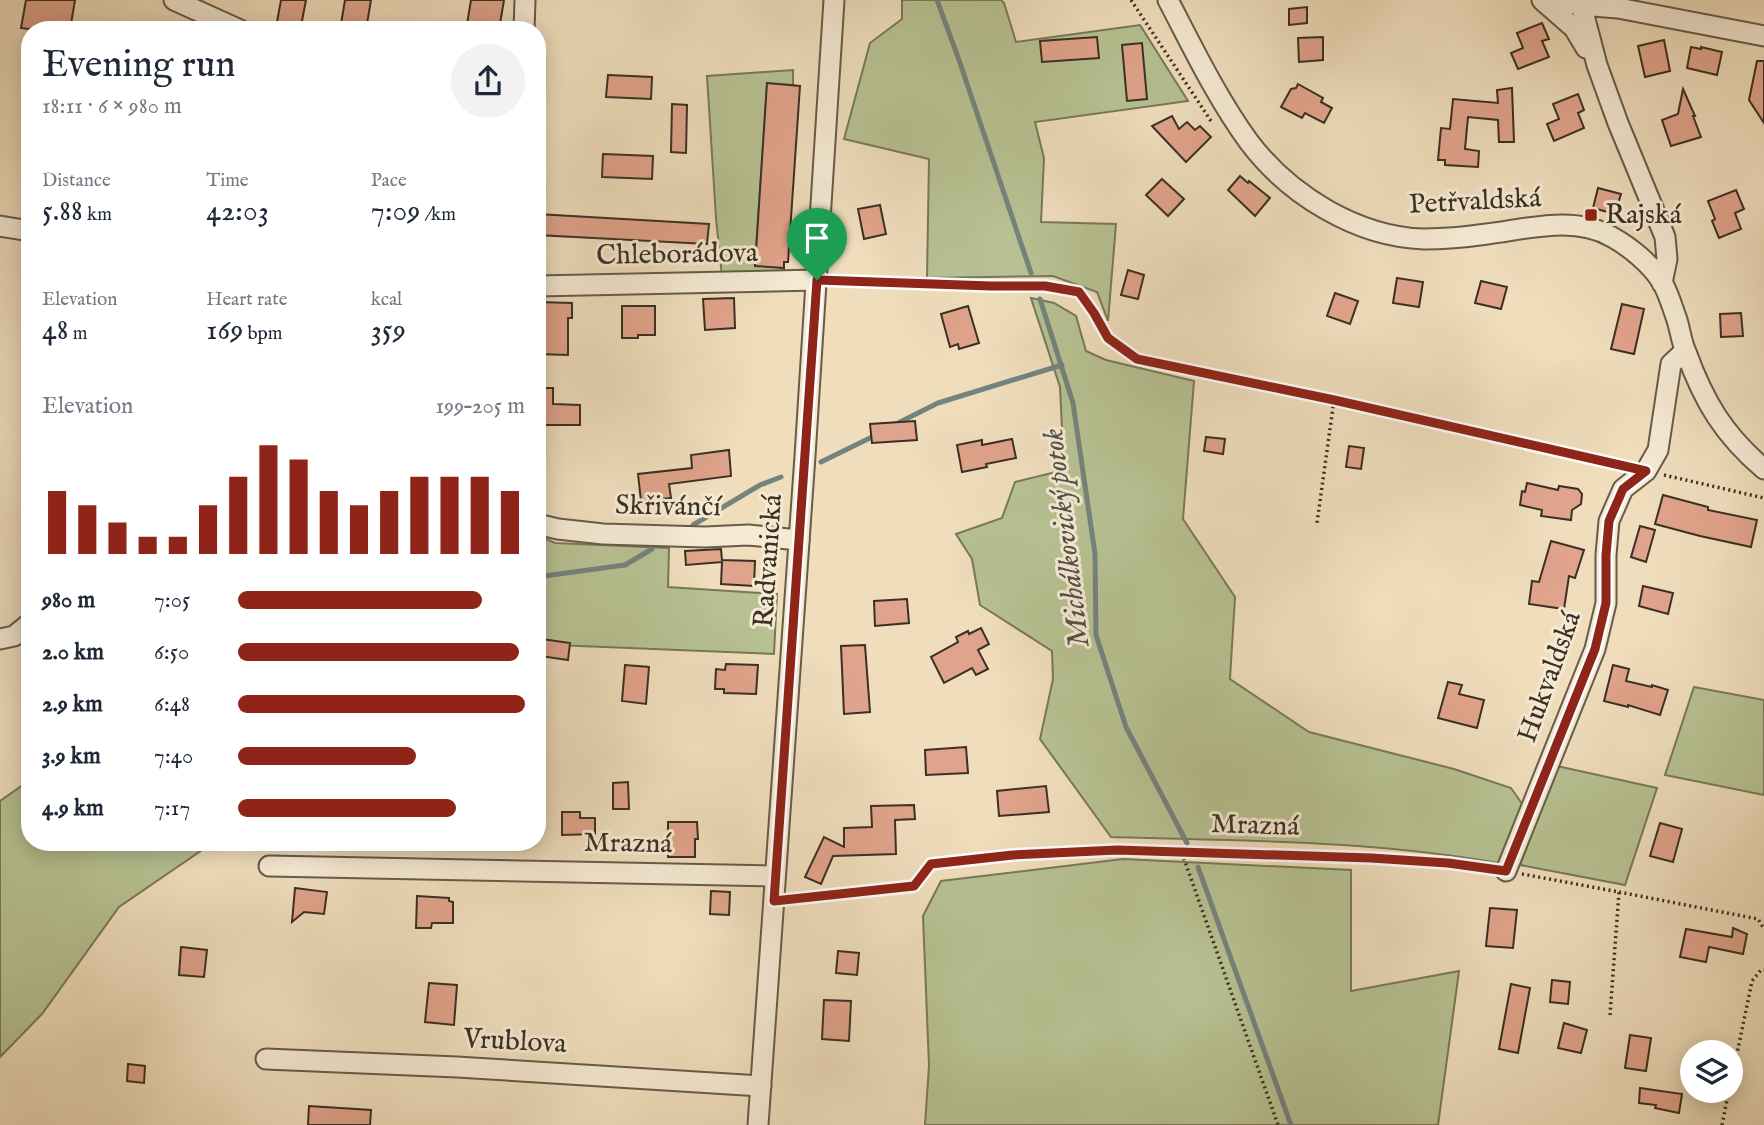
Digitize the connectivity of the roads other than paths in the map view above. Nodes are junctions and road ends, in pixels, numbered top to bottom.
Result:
1 (174, 0) edge
2 (525, 0) edge
3 (834, 0) edge
4 (1168, 0) edge
5 (1542, 0) edge
6 (1551, 0) edge
7 (1580, 2) edge
8 (220, 21) edge
9 (524, 21) edge
10 (1764, 36) edge
11 (1597, 65) junction
12 (0, 226) edge
13 (21, 230) edge
14 (817, 280) junction
15 (1662, 283) junction
16 (546, 286) edge
17 (1685, 351) junction
18 (1764, 469) edge
19 (546, 526) edge
20 (799, 540) junction
21 (21, 630) edge
22 (0, 639) edge
23 (269, 866) dead end
24 (1506, 871) road end
25 (775, 876) junction
26 (266, 1059) dead end
27 (761, 1086) junction
28 (758, 1125) edge

1 - 8 street
2 - 9 street
3 - 14 street, Radvanická
4 - 15 street, Petřvaldská
5 - 11 street
6 - 7 street
7 - 10 street
7 - 11 street
11 - 15 street
12 - 13 street
14 - 16 street, Chleborádova
14 - 20 street, Radvanická
15 - 17 street, Petřvaldská
17 - 18 street, Petřvaldská
17 - 24 street, Hukvaldská
19 - 20 street, Skřivánčí
20 - 25 street, Radvanická
21 - 22 street
23 - 25 street, Mrazná
25 - 27 street, Radvanická
26 - 27 street, Vrublova
27 - 28 street, Radvanická

